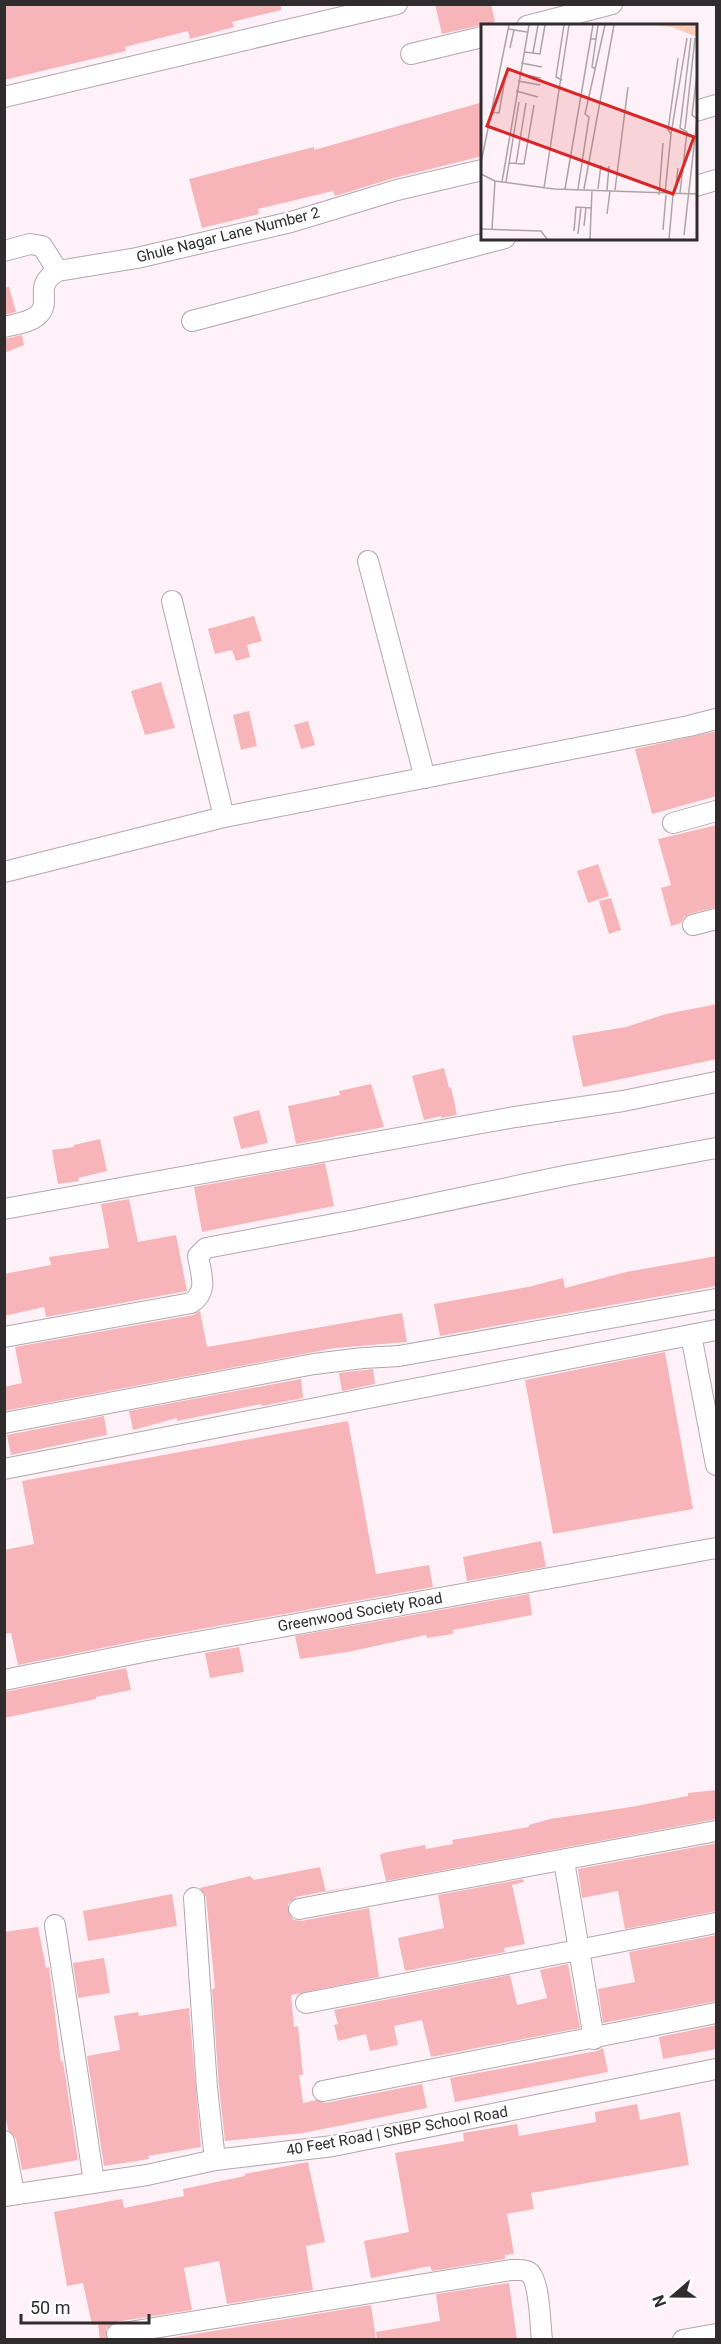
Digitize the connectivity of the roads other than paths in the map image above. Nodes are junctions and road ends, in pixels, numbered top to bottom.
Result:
1 (397, 4) edge
2 (612, 4) edge
3 (535, 24) edge
4 (481, 37) edge
5 (411, 54) dead end
6 (4, 97) edge
7 (717, 105) edge
8 (697, 111) edge
9 (481, 170) edge
10 (717, 180) edge
11 (697, 186) edge
12 (497, 240) edge
13 (4, 251) edge
14 (58, 271) junction
15 (192, 321) dead end
16 (4, 327) edge
17 (368, 561) dead end
18 (172, 601) dead end
19 (717, 719) edge
20 (425, 778) junction
21 (717, 811) edge
22 (224, 817) junction
23 (673, 824) dead end
24 (4, 872) edge
25 (717, 919) edge
26 (693, 925) dead end
27 (717, 1082) edge
28 (717, 1149) edge
29 (4, 1209) edge
30 (717, 1299) edge
31 (717, 1330) edge
32 (690, 1335) junction
33 (4, 1337) edge
34 (4, 1423) edge
35 (717, 1465) edge
36 (4, 1469) edge
37 (717, 1548) edge
38 (4, 1680) edge
39 (717, 1831) edge
40 (564, 1861) junction
41 (194, 1899) dead end
42 (300, 1910) dead end
43 (717, 1923) edge
44 (55, 1925) dead end
45 (580, 1950) junction
46 (306, 2003) dead end
47 (717, 2013) edge
48 (594, 2039) junction
49 (717, 2069) edge
50 (323, 2091) dead end
51 (4, 2141) edge
52 (215, 2160) junction
53 (94, 2182) junction
54 (9, 2194) edge
55 (117, 2334) dead end
56 (717, 2334) edge
57 (542, 2340) edge
58 (683, 2340) edge

1 - 6 street
2 - 3 street
4 - 5 street
7 - 8 street
9 - 14 street, Ghule Nagar Lane Number 2
10 - 11 street
12 - 15 street
13 - 14 street
14 - 16 street
17 - 20 street
18 - 22 street
19 - 20 street
20 - 22 street
21 - 23 street
22 - 24 street
25 - 26 street
27 - 29 street
28 - 33 street
30 - 34 street
31 - 32 street
32 - 35 street
32 - 36 street
37 - 38 street, Greenwood Society Road
39 - 40 street
40 - 42 street
40 - 45 street
41 - 52 street
43 - 45 street
44 - 53 street
45 - 46 street
45 - 48 street
47 - 48 street
48 - 50 street
49 - 52 street, 40 Feet Road | SNBP School Road
51 - 54 street
52 - 53 street, 40 Feet Road | SNBP School Road
53 - 54 street, 40 Feet Road | SNBP School Road
55 - 57 street
56 - 58 street

